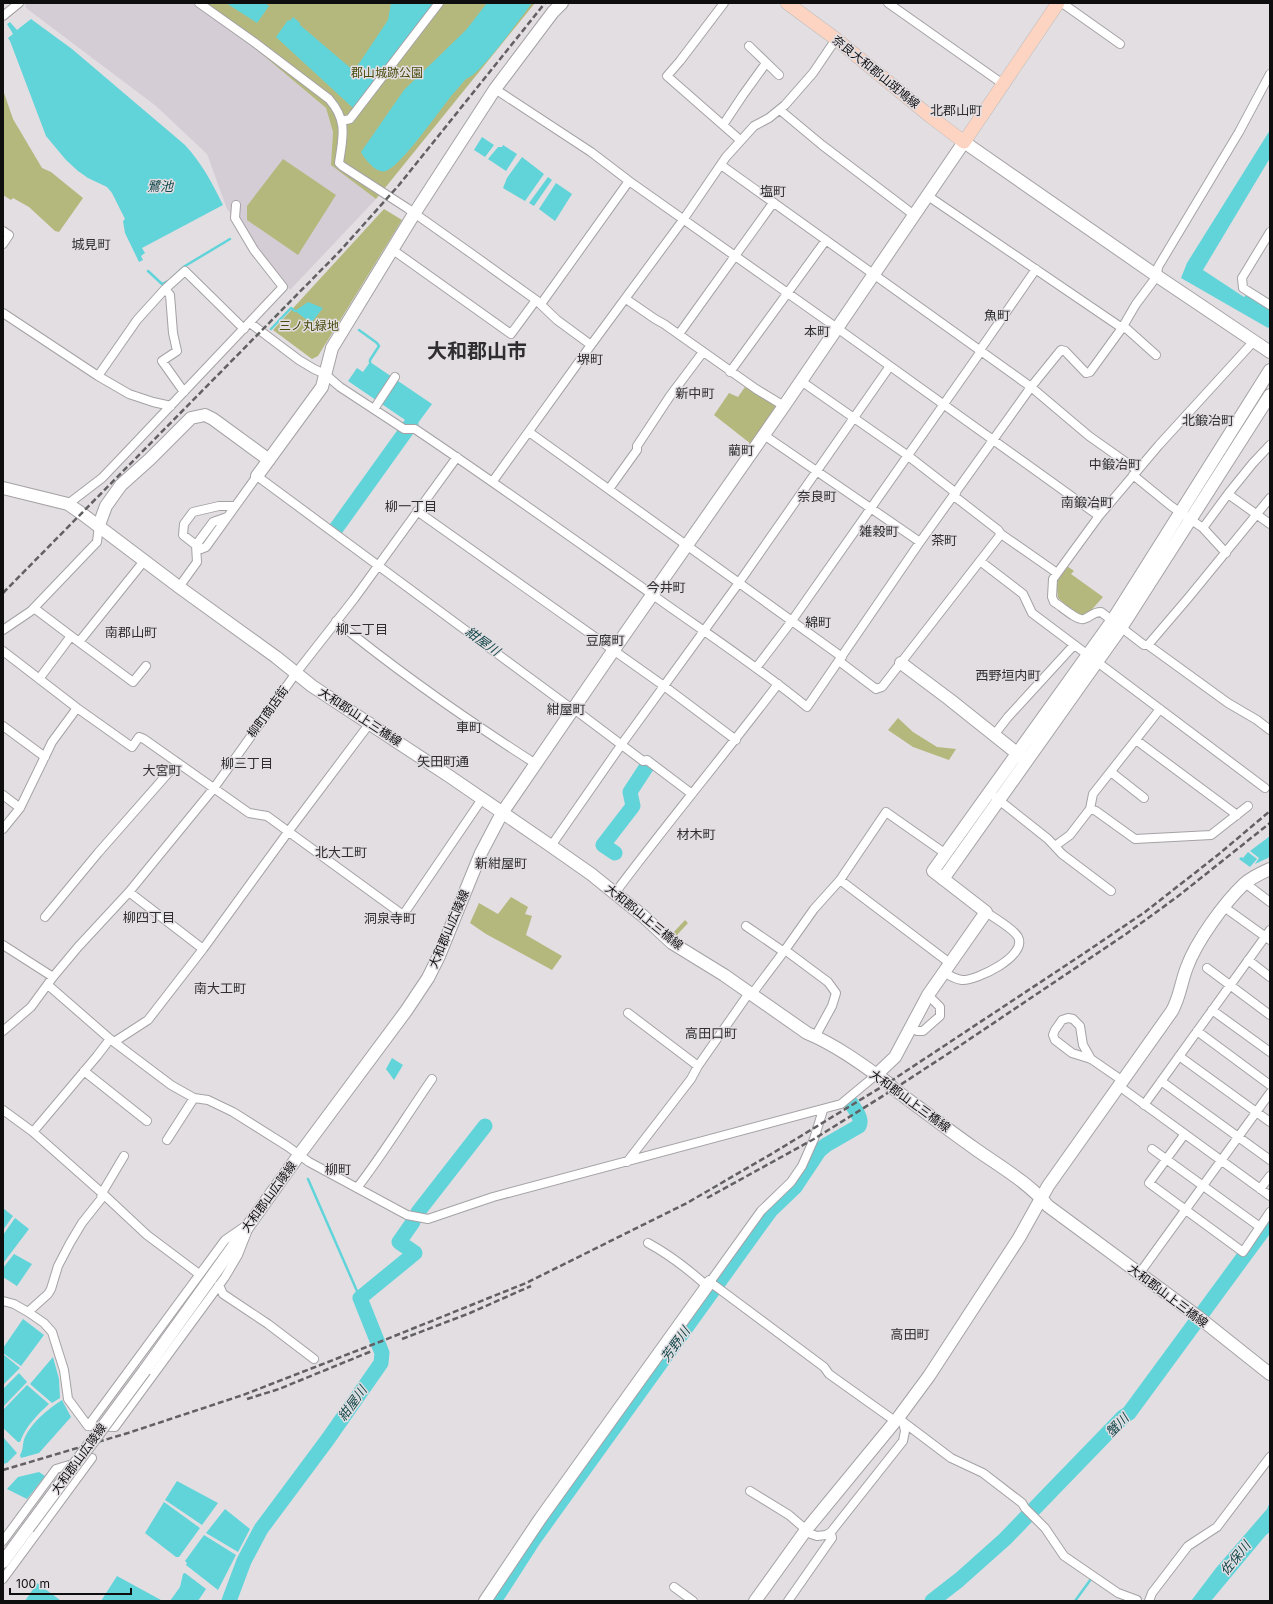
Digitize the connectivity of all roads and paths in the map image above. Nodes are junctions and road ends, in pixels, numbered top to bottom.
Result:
1 (19, 3) edge
2 (199, 3) edge
3 (439, 3) edge
4 (562, 3) edge
5 (724, 3) edge
6 (787, 3) edge
7 (888, 3) edge
8 (1058, 3) edge
9 (1062, 3) edge
10 (3, 16) edge
11 (836, 39) junction
12 (1120, 44) dead end
13 (749, 46) dead end
14 (766, 63) junction
15 (1270, 74) edge
16 (779, 75) dead end
17 (1003, 84) junction
18 (495, 89) junction
19 (780, 110) junction
20 (342, 121) junction
21 (723, 125) junction
22 (740, 140) junction
23 (964, 142) junction
24 (721, 165) junction
25 (629, 181) junction
26 (928, 196) junction
27 (236, 204) dead end
28 (773, 204) junction
29 (414, 214) junction
30 (914, 215) junction
31 (683, 220) junction
32 (3, 230) edge
33 (1270, 232) edge
34 (826, 240) junction
35 (3, 244) edge
36 (393, 250) junction
37 (736, 257) junction
38 (1036, 269) junction
39 (873, 274) junction
40 (1157, 276) junction
41 (165, 289) junction
42 (787, 293) junction
43 (626, 298) junction
44 (538, 302) junction
45 (1270, 305) edge
46 (3, 313) edge
47 (247, 326) junction
48 (837, 328) junction
49 (1122, 328) junction
50 (679, 334) junction
51 (1254, 341) junction
52 (591, 344) junction
53 (980, 350) junction
54 (703, 352) junction
55 (1270, 352) edge
56 (1156, 355) dead end
57 (890, 366) junction
58 (1270, 370) edge
59 (730, 372) junction
60 (325, 374) junction
61 (98, 376) junction
62 (395, 377) dead end
63 (801, 381) junction
64 (1031, 387) junction
65 (184, 392) junction
66 (1270, 396) edge
67 (943, 404) junction
68 (171, 406) junction
69 (784, 406) junction
70 (374, 409) junction
71 (854, 418) junction
72 (529, 432) junction
73 (764, 435) junction
74 (993, 441) junction
75 (1270, 445) edge
76 (907, 455) junction
77 (457, 458) junction
78 (269, 460) junction
79 (817, 471) junction
80 (1135, 472) junction
81 (257, 476) junction
82 (493, 481) junction
83 (3, 488) edge
84 (609, 489) junction
85 (955, 494) junction
86 (1228, 494) junction
87 (1270, 498) edge
88 (68, 504) junction
89 (235, 506) junction
90 (870, 508) junction
91 (417, 511) junction
92 (1180, 513) junction
93 (1257, 515) junction
94 (1099, 516) junction
95 (1191, 520) junction
96 (1270, 524) edge
97 (99, 525) junction
98 (1203, 528) junction
99 (1001, 534) junction
100 (920, 542) junction
101 (196, 546) junction
102 (687, 546) junction
103 (1226, 553) junction
104 (144, 561) junction
105 (980, 561) junction
106 (377, 566) junction
107 (1057, 574) junction
108 (738, 584) junction
109 (179, 587) junction
110 (652, 595) junction
111 (34, 608) junction
112 (336, 621) junction
113 (791, 622) junction
114 (1117, 624) junction
115 (3, 630) edge
116 (705, 630) junction
117 (71, 636) junction
118 (79, 642) junction
119 (1074, 645) junction
120 (1148, 645) junction
121 (3, 651) edge
122 (613, 651) junction
123 (840, 659) junction
124 (1093, 659) junction
125 (901, 663) junction
126 (146, 666) dead end
127 (756, 668) junction
128 (296, 673) junction
129 (39, 679) junction
130 (778, 684) junction
131 (664, 686) junction
132 (575, 707) junction
133 (77, 708) junction
134 (1160, 709) junction
135 (370, 723) junction
136 (3, 726) edge
137 (1270, 730) edge
138 (994, 735) junction
139 (736, 740) junction
140 (1136, 740) junction
141 (622, 743) junction
142 (45, 757) junction
143 (1022, 758) junction
144 (177, 763) junction
145 (536, 764) junction
146 (1111, 772) junction
147 (214, 788) junction
148 (1265, 788) dead end
149 (692, 794) junction
150 (3, 795) edge
151 (994, 796) junction
152 (1144, 798) dead end
153 (482, 799) junction
154 (1248, 806) dead end
155 (20, 808) junction
156 (1090, 809) junction
157 (502, 812) junction
158 (1236, 815) junction
159 (3, 829) edge
160 (288, 832) junction
161 (551, 846) junction
162 (1054, 846) junction
163 (946, 854) junction
164 (1270, 869) edge
165 (943, 879) junction
166 (840, 880) junction
167 (1245, 884) junction
168 (1111, 891) dead end
169 (129, 892) junction
170 (615, 893) junction
171 (1270, 902) edge
172 (1224, 907) junction
173 (986, 912) junction
174 (45, 917) dead end
175 (746, 926) dead end
176 (1268, 935) edge
177 (3, 944) edge
178 (203, 949) junction
179 (785, 951) junction
180 (1248, 960) junction
181 (948, 968) junction
182 (1207, 968) dead end
183 (53, 977) junction
184 (1270, 977) edge
185 (48, 985) junction
186 (1230, 985) junction
187 (749, 993) junction
188 (928, 995) junction
189 (1212, 1010) junction
190 (628, 1012) dead end
191 (1270, 1015) edge
192 (911, 1028) junction
193 (3, 1031) edge
194 (1197, 1032) junction
195 (815, 1037) junction
196 (112, 1040) junction
197 (1270, 1052) edge
198 (1179, 1056) junction
199 (1091, 1059) junction
200 (698, 1066) junction
201 (84, 1071) junction
202 (876, 1075) junction
203 (432, 1079) dead end
204 (1161, 1081) junction
205 (1121, 1084) junction
206 (1270, 1085) edge
207 (1270, 1093) edge
208 (194, 1098) junction
209 (1144, 1105) junction
210 (3, 1110) edge
211 (823, 1110) junction
212 (1256, 1112) junction
213 (147, 1121) dead end
214 (1270, 1122) edge
215 (33, 1132) junction
216 (1184, 1135) junction
217 (1238, 1136) junction
218 (167, 1140) dead end
219 (1152, 1149) dead end
220 (300, 1155) junction
221 (124, 1156) dead end
222 (1166, 1160) junction
223 (1221, 1160) junction
224 (1270, 1160) edge
225 (627, 1162) junction
226 (1270, 1176) edge
227 (1203, 1185) junction
228 (357, 1188) junction
229 (1260, 1190) junction
230 (102, 1193) junction
231 (1270, 1196) edge
232 (1041, 1198) junction
233 (1185, 1210) junction
234 (1270, 1212) edge
235 (251, 1222) junction
236 (1260, 1227) junction
237 (648, 1243) dead end
238 (161, 1246) junction
239 (194, 1266) dead end
240 (199, 1274) junction
241 (1139, 1274) junction
242 (712, 1286) junction
243 (222, 1287) junction
244 (3, 1301) edge
245 (28, 1312) junction
246 (314, 1359) dead end
247 (1270, 1374) edge
248 (899, 1421) junction
249 (88, 1426) junction
250 (1270, 1457) edge
251 (750, 1491) dead end
252 (806, 1530) junction
253 (831, 1532) junction
254 (3, 1541) edge
255 (3, 1562) edge
256 (3, 1580) edge
257 (674, 1587) dead end
258 (485, 1601) edge
259 (693, 1601) edge
260 (755, 1601) edge
261 (788, 1601) edge
262 (1137, 1601) edge
263 (1149, 1601) edge

1 - 10 street
2 - 20 street
3 - 20 street
4 - 18 street
5 - 21 street
6 - 11 main road, 奈良大和郡山斑鳩線
7 - 17 street
8 - 17 main road
9 - 12 street
11 - 19 street
11 - 23 main road, 奈良大和郡山斑鳩線
13 - 14 street
14 - 16 street
14 - 21 street
15 - 40 street
17 - 23 main road
18 - 25 street
18 - 29 street
19 - 22 street
19 - 30 street
20 - 29 street
21 - 22 street
22 - 24 street
23 - 26 street, 大和郡山広陵線
23 - 40 street
24 - 28 street
24 - 31 street
25 - 31 street
25 - 44 street
26 - 30 street, 大和郡山広陵線
26 - 38 street
27 - 47 street
28 - 34 street
28 - 37 street
29 - 36 street
29 - 44 street
30 - 39 street, 大和郡山広陵線
31 - 37 street
31 - 43 street
32 - 35 street
33 - 45 street
34 - 39 street
34 - 42 street
36 - 44 street
36 - 60 street
37 - 42 street
37 - 50 street
38 - 49 street
38 - 53 street
39 - 48 street, 大和郡山広陵線
39 - 53 street
40 - 49 street
40 - 51 street
41 - 47 street
41 - 61 street
41 - 65 street
42 - 48 street
42 - 59 street
43 - 50 street
43 - 52 street
44 - 52 street
46 - 61 street
47 - 60 street
47 - 65 street
48 - 57 street
48 - 63 street, 大和郡山広陵線
49 - 56 street
49 - 64 street
50 - 54 street
51 - 55 street
51 - 80 street
52 - 72 street
53 - 64 street
53 - 67 street
54 - 59 street
54 - 84 street
57 - 67 street
57 - 71 street
58 - 92 street
59 - 69 street
60 - 70 street
60 - 78 street
61 - 68 street
62 - 70 street
63 - 69 street, 大和郡山広陵線
63 - 71 street
64 - 74 street
64 - 80 street
65 - 68 street
66 - 95 street
67 - 74 street
67 - 76 street
68 - 88 street
69 - 73 street, 大和郡山広陵線
70 - 77 street
71 - 76 street
71 - 79 street
72 - 82 street
72 - 84 street
73 - 79 street
73 - 102 street, 大和郡山広陵線
74 - 85 street
74 - 94 street
75 - 86 street
76 - 85 street
76 - 90 street
77 - 82 street
77 - 91 street, 柳町商店街
78 - 81 street
78 - 97 street
79 - 90 street
79 - 108 street
80 - 92 street
80 - 94 street
81 - 89 street
81 - 106 street
82 - 110 street
83 - 88 street, 大和郡山上三橋線
84 - 102 street
85 - 99 street
85 - 100 street
86 - 93 street
86 - 98 street
87 - 93 street
88 - 97 street, 大和郡山上三橋線
89 - 101 street
89 - 101 street
90 - 100 street
90 - 113 street
91 - 106 street, 柳町商店街
91 - 122 street
92 - 95 street
92 - 114 street
93 - 96 street
93 - 103 street
94 - 107 street
95 - 98 street
95 - 114 street
97 - 104 street, 大和郡山上三橋線
97 - 111 street
98 - 103 street
99 - 105 street
99 - 107 street
100 - 123 street
101 - 109 street
102 - 108 street
102 - 110 street, 大和郡山広陵線
103 - 120 street
104 - 109 street, 大和郡山上三橋線
104 - 118 street
105 - 119 street
105 - 125 street
106 - 112 street, 柳町商店街
106 - 132 street
107 - 114 street
108 - 113 street
108 - 116 street
109 - 128 street, 大和郡山上三橋線
110 - 116 street
110 - 122 street, 大和郡山広陵線
111 - 115 street
111 - 117 street
112 - 128 street, 柳町商店街
112 - 145 street
113 - 123 street
113 - 127 street
114 - 120 street
114 - 124 street
116 - 127 street
116 - 131 street
117 - 118 street
117 - 129 street
118 - 126 street
119 - 124 street
119 - 138 street
120 - 137 street
121 - 129 street
122 - 131 street
122 - 132 street, 大和郡山広陵線
123 - 125 street
123 - 130 street
124 - 134 street
124 - 143 street
125 - 138 street
127 - 130 street
128 - 135 street, 大和郡山上三橋線
128 - 147 street, 柳町商店街
129 - 133 street
130 - 139 street
131 - 139 street
131 - 141 street
132 - 141 street
132 - 145 street, 大和郡山広陵線
133 - 142 street
133 - 144 street
134 - 140 street
134 - 148 street
135 - 153 street, 大和郡山上三橋線
135 - 160 street
136 - 142 street
138 - 143 street
139 - 149 street
140 - 146 street
140 - 158 street
141 - 149 street
141 - 161 street
142 - 155 street
143 - 151 street
144 - 147 street
144 - 174 street
145 - 157 street, 大和郡山広陵線
146 - 152 street
146 - 156 street
147 - 160 street
147 - 169 street, 柳町商店街
149 - 170 street
150 - 155 street
151 - 162 street
151 - 163 street
151 - 165 street
153 - 157 street, 大和郡山上三橋線
153 - 160 street
154 - 158 street
155 - 159 street
156 - 158 street
156 - 162 street
157 - 161 street, 大和郡山上三橋線
157 - 220 street, 大和郡山広陵線
160 - 178 street
161 - 170 street, 大和郡山上三橋線
162 - 168 street
163 - 165 street
163 - 166 street
164 - 167 street
165 - 173 street
166 - 179 street
166 - 181 street
167 - 171 street
167 - 172 street
169 - 178 street
169 - 183 street, 柳町商店街
170 - 187 street, 大和郡山上三橋線
172 - 176 street
172 - 205 street
173 - 181 street
173 - 181 street
175 - 179 street
176 - 180 street
177 - 183 street
178 - 196 street
179 - 187 street
179 - 195 street
180 - 184 street
180 - 186 street
181 - 188 street
182 - 186 street
183 - 185 street, 柳町商店街
185 - 193 street, 柳町商店街
185 - 196 street
186 - 189 street
186 - 191 street
187 - 195 street, 大和郡山上三橋線
187 - 200 street
188 - 192 street
188 - 192 street
189 - 194 street
189 - 197 street
190 - 200 street
192 - 202 street
194 - 198 street
194 - 206 street
195 - 202 street, 大和郡山上三橋線
196 - 201 street
196 - 208 street
198 - 204 street
198 - 212 street
199 - 199 street
199 - 205 street
200 - 225 street
201 - 213 street
201 - 215 street
202 - 211 street
202 - 232 street, 大和郡山上三橋線
203 - 228 street
204 - 209 street
204 - 217 street
205 - 209 street
205 - 232 street
207 - 212 street
208 - 218 street
208 - 220 street
209 - 216 street
210 - 215 street
211 - 225 street
211 - 242 street
212 - 214 street
212 - 217 street
215 - 230 street
216 - 222 street
216 - 223 street
217 - 223 street
217 - 224 street
219 - 222 street
220 - 228 street
220 - 235 street, 大和郡山広陵線
221 - 230 street
222 - 227 street
222 - 233 street
223 - 227 street
223 - 229 street
225 - 228 street
226 - 229 street
227 - 233 street
227 - 236 street
229 - 231 street
230 - 238 street
230 - 245 street
232 - 241 street, 大和郡山上三橋線
232 - 248 street
233 - 236 street
233 - 241 street
234 - 236 street
235 - 240 street
235 - 243 street
235 - 255 street, 大和郡山広陵線, bridge
237 - 242 street
238 - 239 street
238 - 240 street
240 - 249 street
241 - 247 street, 大和郡山上三橋線
242 - 248 street
242 - 258 street
243 - 246 street
243 - 249 street
244 - 245 street
245 - 249 street
248 - 252 street
248 - 253 street
248 - 262 street
250 - 263 street
251 - 252 street
252 - 253 street
252 - 260 street
253 - 261 street
254 - 256 street
257 - 259 street

